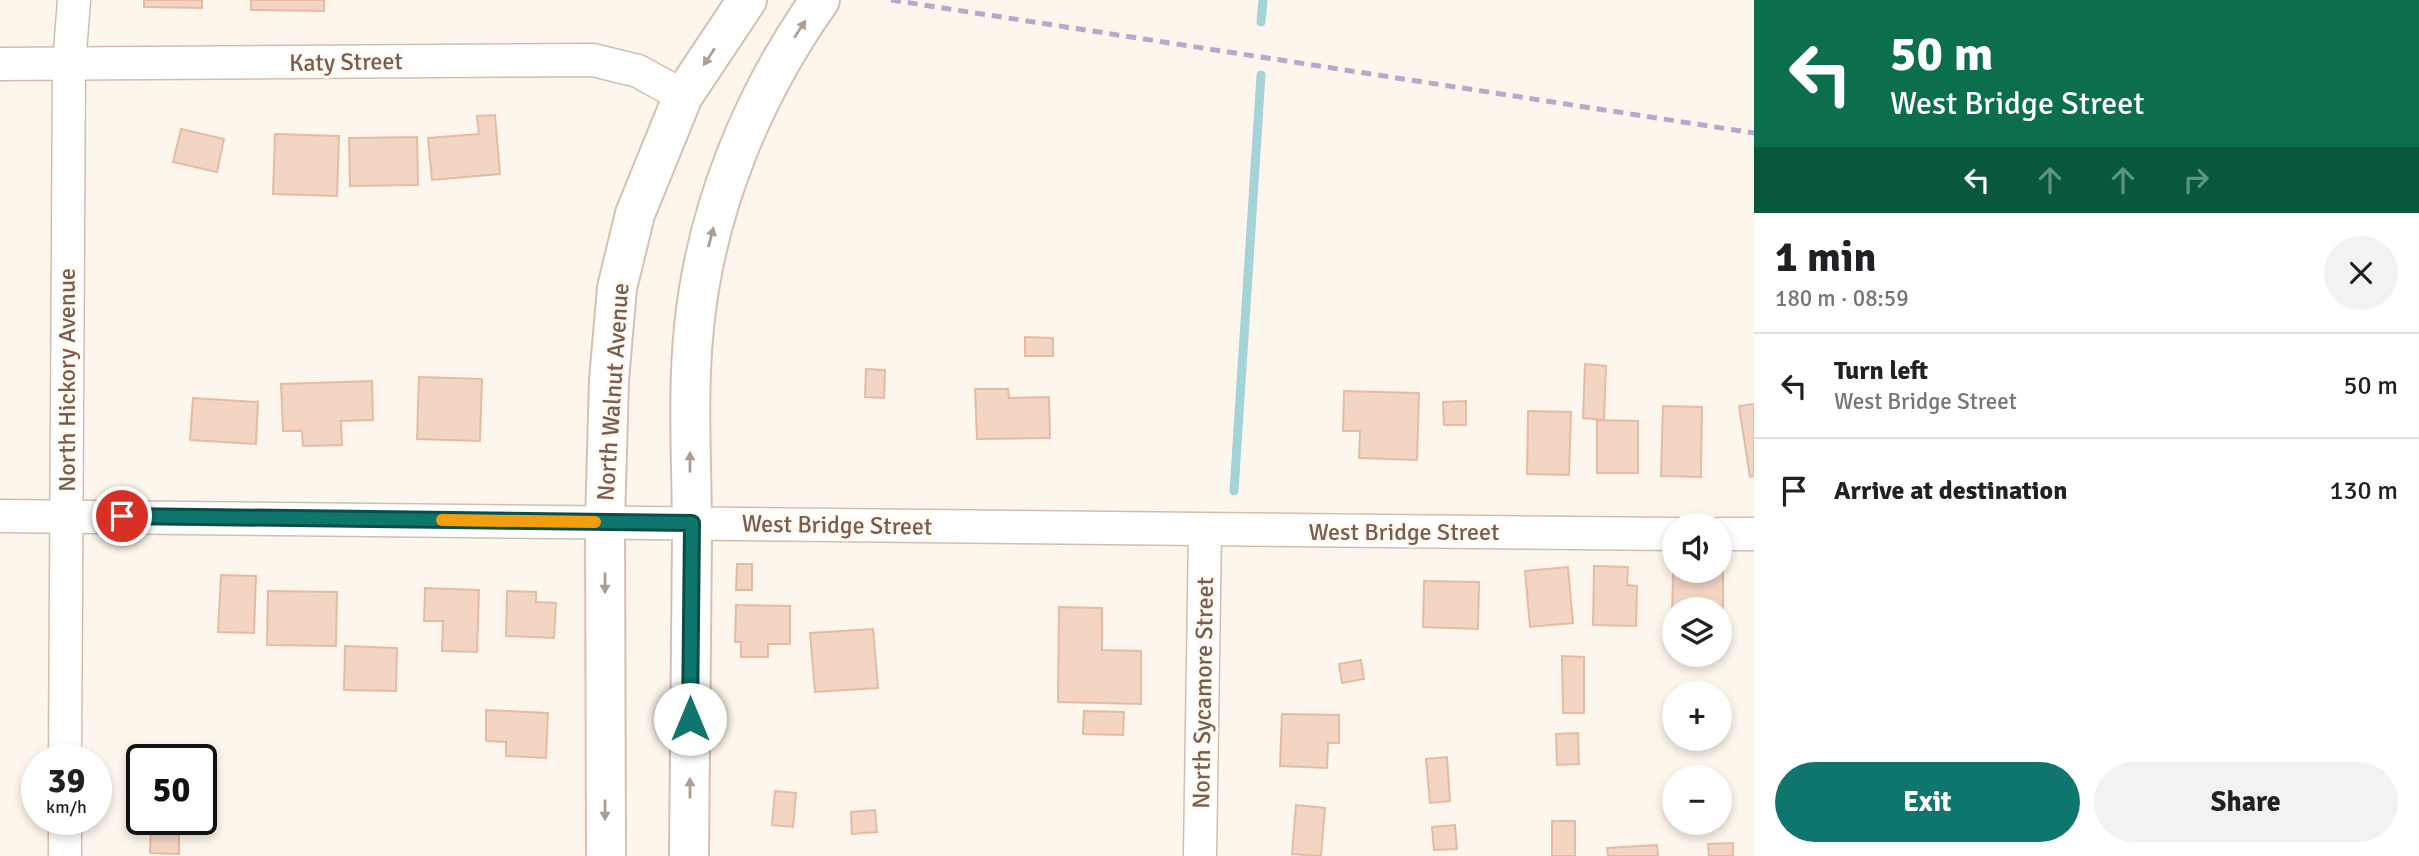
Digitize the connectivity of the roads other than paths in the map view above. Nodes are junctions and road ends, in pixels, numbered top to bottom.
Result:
1 (74, 0) edge
2 (747, 0) edge
3 (820, 0) edge
4 (0, 64) edge
5 (69, 65) junction
6 (683, 96) junction
7 (0, 516) edge
8 (66, 516) junction
9 (606, 522) junction
10 (692, 523) junction
11 (1205, 530) junction
12 (1662, 534) edge
13 (1732, 534) edge
14 (1754, 534) edge
15 (65, 744) edge
16 (65, 835) edge
17 (65, 856) edge
18 (606, 856) edge
19 (689, 856) edge
20 (1200, 856) edge

1 - 5 street, North Hickory Avenue
2 -> 6 main road, North Walnut Avenue
10 -> 3 main road
4 - 5 street, Katy Street
5 - 6 street, Katy Street
5 - 8 street, North Hickory Avenue
6 - 9 main road, North Walnut Avenue
7 - 8 street, West Bridge Street
8 - 9 street, West Bridge Street
8 - 15 street, North Hickory Avenue
9 - 10 street, West Bridge Street
9 -> 18 main road, North Walnut Avenue
10 - 11 street, West Bridge Street
19 -> 10 main road
11 - 12 street, West Bridge Street
11 - 20 street, North Sycamore Street
13 - 14 street
16 - 17 street

